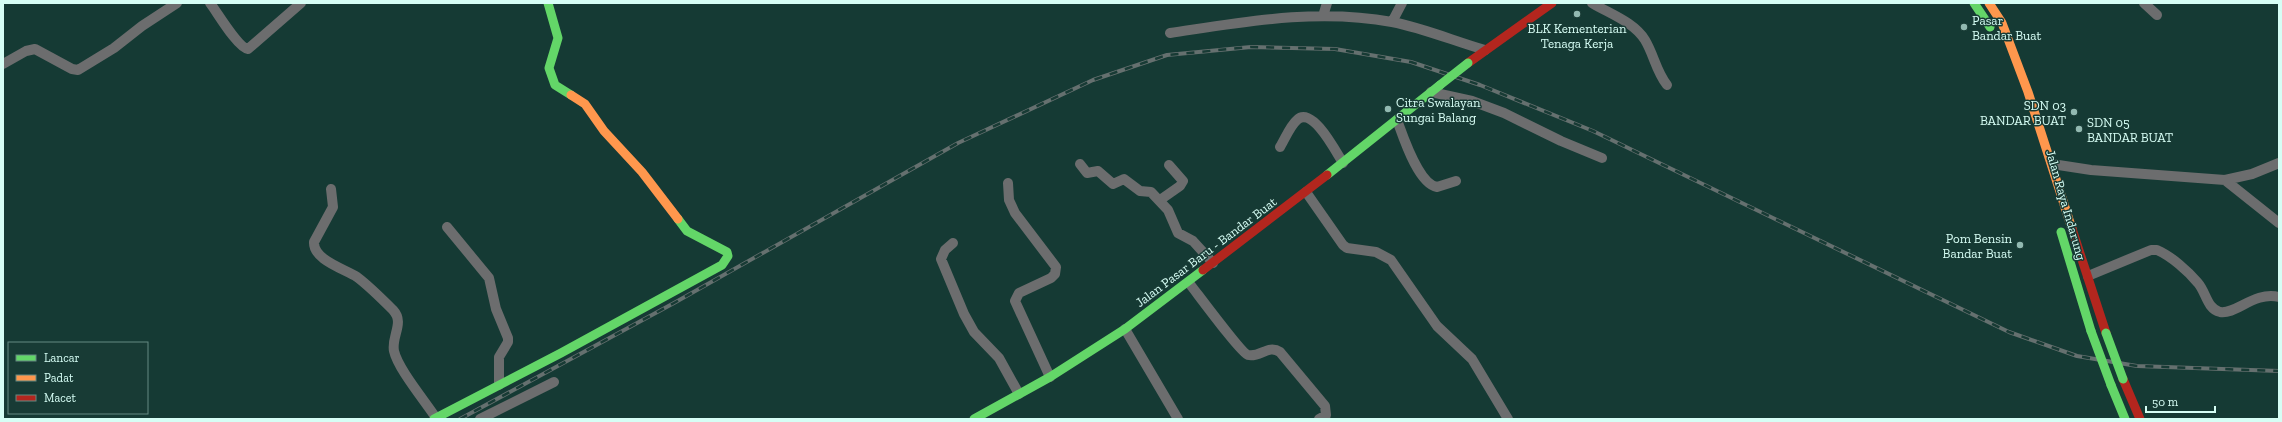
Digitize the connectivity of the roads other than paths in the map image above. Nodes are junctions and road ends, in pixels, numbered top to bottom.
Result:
1 (177, 3) edge
2 (210, 3) edge
3 (301, 3) edge
4 (548, 3) edge
5 (1327, 3) edge
6 (1402, 3) edge
7 (1552, 3) edge
8 (1592, 3) edge
9 (1974, 3) edge
10 (1989, 3) edge
11 (2144, 3) edge
12 (2157, 15) dead end
13 (1323, 16) junction
14 (1392, 22) junction
15 (1170, 33) dead end
16 (1996, 35) dead end
17 (2001, 49) dead end
18 (1485, 50) junction
19 (3, 64) edge
20 (1667, 85) dead end
21 (2017, 90) dead end
22 (1431, 92) junction
23 (1397, 120) junction
24 (2031, 135) dead end
25 (1280, 147) dead end
26 (1602, 158) dead end
27 (1342, 163) junction
28 (2279, 163) edge
29 (1080, 164) dead end
30 (2052, 164) junction
31 (1169, 165) dead end
32 (2225, 180) junction
33 (1456, 181) dead end
34 (1008, 183) dead end
35 (331, 188) dead end
36 (1306, 192) junction
37 (2050, 193) dead end
38 (1160, 200) junction
39 (2058, 221) dead end
40 (2279, 224) edge
41 (447, 228) dead end
42 (953, 243) dead end
43 (1213, 263) junction
44 (2088, 276) junction
45 (1189, 283) junction
46 (2092, 289) junction
47 (2079, 294) junction
48 (2279, 297) edge
49 (1125, 329) junction
50 (1050, 377) junction
51 (554, 382) dead end
52 (499, 385) junction
53 (1019, 394) junction
54 (435, 418) edge
55 (480, 419) edge
56 (974, 419) edge
57 (1178, 419) edge
58 (1319, 419) edge
59 (1508, 419) edge
60 (2125, 419) edge
61 (2140, 419) edge

1 - 19 street
2 - 3 street
4 - 52 main road
5 - 13 street
6 - 14 street
7 - 18 main road, Jalan Pasar Baru - Bandar Buat
8 - 20 street
9 - 16 main road
10 - 30 main road, Jalan Raya Indarung
11 - 12 street
13 - 14 street
13 - 15 street
14 - 18 street
17 - 21 main road
18 - 22 main road, Jalan Pasar Baru - Bandar Buat, bridge
22 - 23 main road, Jalan Pasar Baru - Bandar Buat
22 - 26 street
23 - 27 main road, Jalan Pasar Baru - Bandar Buat
23 - 33 street
24 - 37 main road, Jalan Raya Indarung
25 - 27 street
27 - 36 main road, Jalan Pasar Baru - Bandar Buat
28 - 32 street
29 - 38 street
30 - 32 street
30 - 44 main road, Jalan Raya Indarung
31 - 38 street
32 - 40 street
34 - 50 street
35 - 54 street
36 - 43 main road, Jalan Pasar Baru - Bandar Buat
36 - 59 street
38 - 43 street
39 - 47 main road, Jalan Raya Indarung
41 - 52 street
42 - 53 street
43 - 45 main road, Jalan Pasar Baru - Bandar Buat
44 - 46 main road, Jalan Raya Indarung
44 - 48 street
45 - 49 main road, Jalan Pasar Baru - Bandar Buat
45 - 58 street
46 - 47 main road
46 - 61 main road, Jalan Raya Indarung, bridge
47 - 60 main road, Jalan Raya Indarung, bridge
49 - 50 main road, Jalan Pasar Baru - Bandar Buat
49 - 57 street
50 - 53 main road, Jalan Pasar Baru - Bandar Buat
51 - 55 street
52 - 54 main road
53 - 56 main road, Jalan Pasar Baru - Bandar Buat

